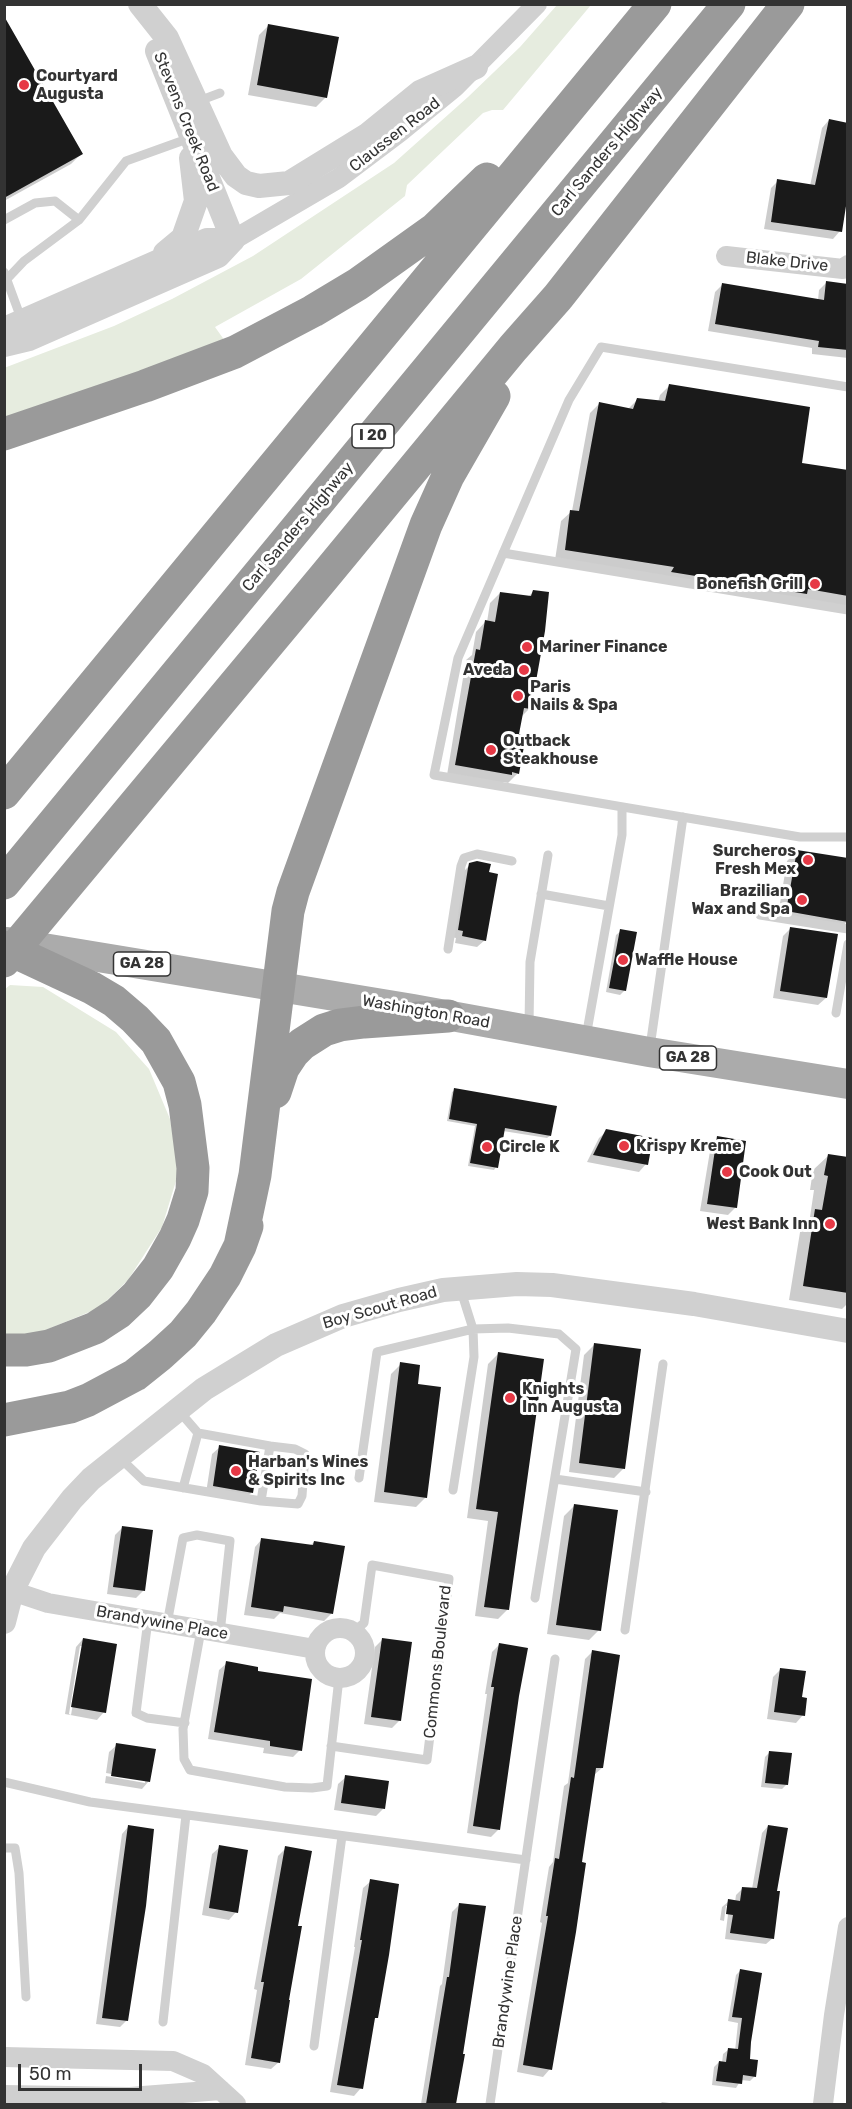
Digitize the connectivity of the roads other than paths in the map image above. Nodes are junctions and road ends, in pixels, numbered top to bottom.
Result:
1 (140, 4) edge
2 (537, 4) edge
3 (655, 4) edge
4 (729, 4) edge
5 (788, 4) edge
6 (605, 65) junction
7 (476, 67) junction
8 (219, 93) dead end
9 (188, 104) junction
10 (191, 137) junction
11 (4, 220) edge
12 (79, 220) junction
13 (233, 240) junction
14 (726, 256) dead end
15 (150, 265) junction
16 (848, 265) edge
17 (6, 276) edge
18 (558, 297) junction
19 (13, 325) edge
20 (4, 345) edge
21 (848, 387) edge
22 (4, 434) edge
23 (503, 553) junction
24 (848, 610) edge
25 (4, 793) edge
26 (622, 807) junction
27 (683, 817) junction
28 (848, 837) edge
29 (548, 855) dead end
30 (512, 861) dead end
31 (11, 875) edge
32 (541, 894) junction
33 (609, 906) junction
34 (760, 915) dead end
35 (848, 928) edge
36 (4, 942) edge
37 (848, 944) edge
38 (4, 946) edge
39 (448, 949) dead end
40 (4, 961) edge
41 (279, 987) junction
42 (836, 1013) dead end
43 (448, 1016) junction
44 (529, 1030) junction
45 (585, 1040) junction
46 (649, 1052) junction
47 (848, 1084) edge
48 (240, 1246) junction
49 (460, 1288) junction
50 (473, 1329) junction
51 (848, 1331) edge
52 (4, 1350) edge
53 (663, 1364) dead end
54 (178, 1409) junction
55 (4, 1420) edge
56 (198, 1433) junction
57 (270, 1446) junction
58 (119, 1457) junction
59 (359, 1478) dead end
60 (555, 1479) junction
61 (183, 1488) junction
62 (453, 1490) dead end
63 (646, 1492) junction
64 (261, 1501) junction
65 (12, 1591) junction
66 (535, 1598) dead end
67 (148, 1620) junction
68 (4, 1622) edge
69 (167, 1624) junction
70 (626, 1630) dead end
71 (210, 1631) junction
72 (353, 1632) junction
73 (315, 1649) junction
74 (555, 1659) dead end
75 (339, 1678) junction
76 (184, 1723) junction
77 (331, 1746) junction
78 (4, 1782) edge
79 (186, 1815) junction
80 (342, 1836) junction
81 (4, 1848) edge
82 (526, 1860) junction
83 (848, 1927) edge
84 (26, 1997) dead end
85 (164, 2022) dead end
86 (314, 2046) dead end
87 (4, 2057) edge
88 (221, 2090) junction
89 (4, 2095) edge
90 (236, 2104) edge
91 (490, 2104) edge
92 (823, 2104) edge

1 - 9 street, Stevens Creek Road
2 - 7 street, Claussen Road
3 - 6 highway
4 - 31 highway, Carl Sanders Highway / I 20
5 - 18 highway
6 - 22 highway
6 - 25 highway
7 - 9 street
7 - 13 street, Claussen Road
8 - 9 lane
9 - 10 street, Stevens Creek Road
10 - 12 lane
10 - 13 street, Stevens Creek Road
10 - 15 street
11 - 12 lane
12 - 17 lane
13 - 15 street, Claussen Road
13 - 20 street, Claussen Road
14 - 16 street, Blake Drive
15 - 19 street, Claussen Road
17 - 19 lane
18 - 40 highway
18 - 41 highway
21 - 23 lane
23 - 24 lane
23 - 26 lane
26 - 27 lane
26 - 33 lane
27 - 28 lane
27 - 46 lane
29 - 32 lane
30 - 39 lane
32 - 33 lane
32 - 44 lane
33 - 45 lane
34 - 35 lane
36 - 41 main road, Washington Road / GA 28
37 - 42 lane
38 - 52 highway
41 - 43 main road, Washington Road / GA 28
41 - 48 highway
43 - 44 main road, Washington Road / GA 28
43 - 48 highway
44 - 45 main road, Washington Road / GA 28
45 - 46 main road, Washington Road / GA 28
46 - 47 main road, Washington Road / GA 28
48 - 55 highway
49 - 50 lane
49 - 51 street, Boy Scout Road
49 - 54 street, Boy Scout Road
50 - 59 lane
50 - 60 lane
50 - 62 lane
53 - 63 lane
54 - 56 lane
54 - 58 street, Boy Scout Road
56 - 57 lane
56 - 61 lane
57 - 64 lane
57 - 64 lane
58 - 61 lane
58 - 65 street, Boy Scout Road
60 - 63 lane
60 - 66 lane
61 - 64 lane
63 - 70 lane
65 - 67 street, Brandywine Place
65 - 68 street, Boy Scout Road
67 - 69 street, Brandywine Place
67 - 76 lane
69 - 71 street, Brandywine Place
69 - 71 lane
71 - 73 street, Brandywine Place
71 - 76 lane
72 - 73 street
72 - 75 street
72 - 77 lane, Commons Boulevard
73 - 75 street
74 - 82 lane, Brandywine Place
75 - 77 lane
76 - 77 lane
78 - 79 lane
79 - 80 lane
79 - 85 lane
80 - 82 lane
80 - 86 lane
81 - 84 lane
82 - 91 lane, Brandywine Place
83 - 92 street
87 - 88 street
88 - 89 street
88 - 90 street

